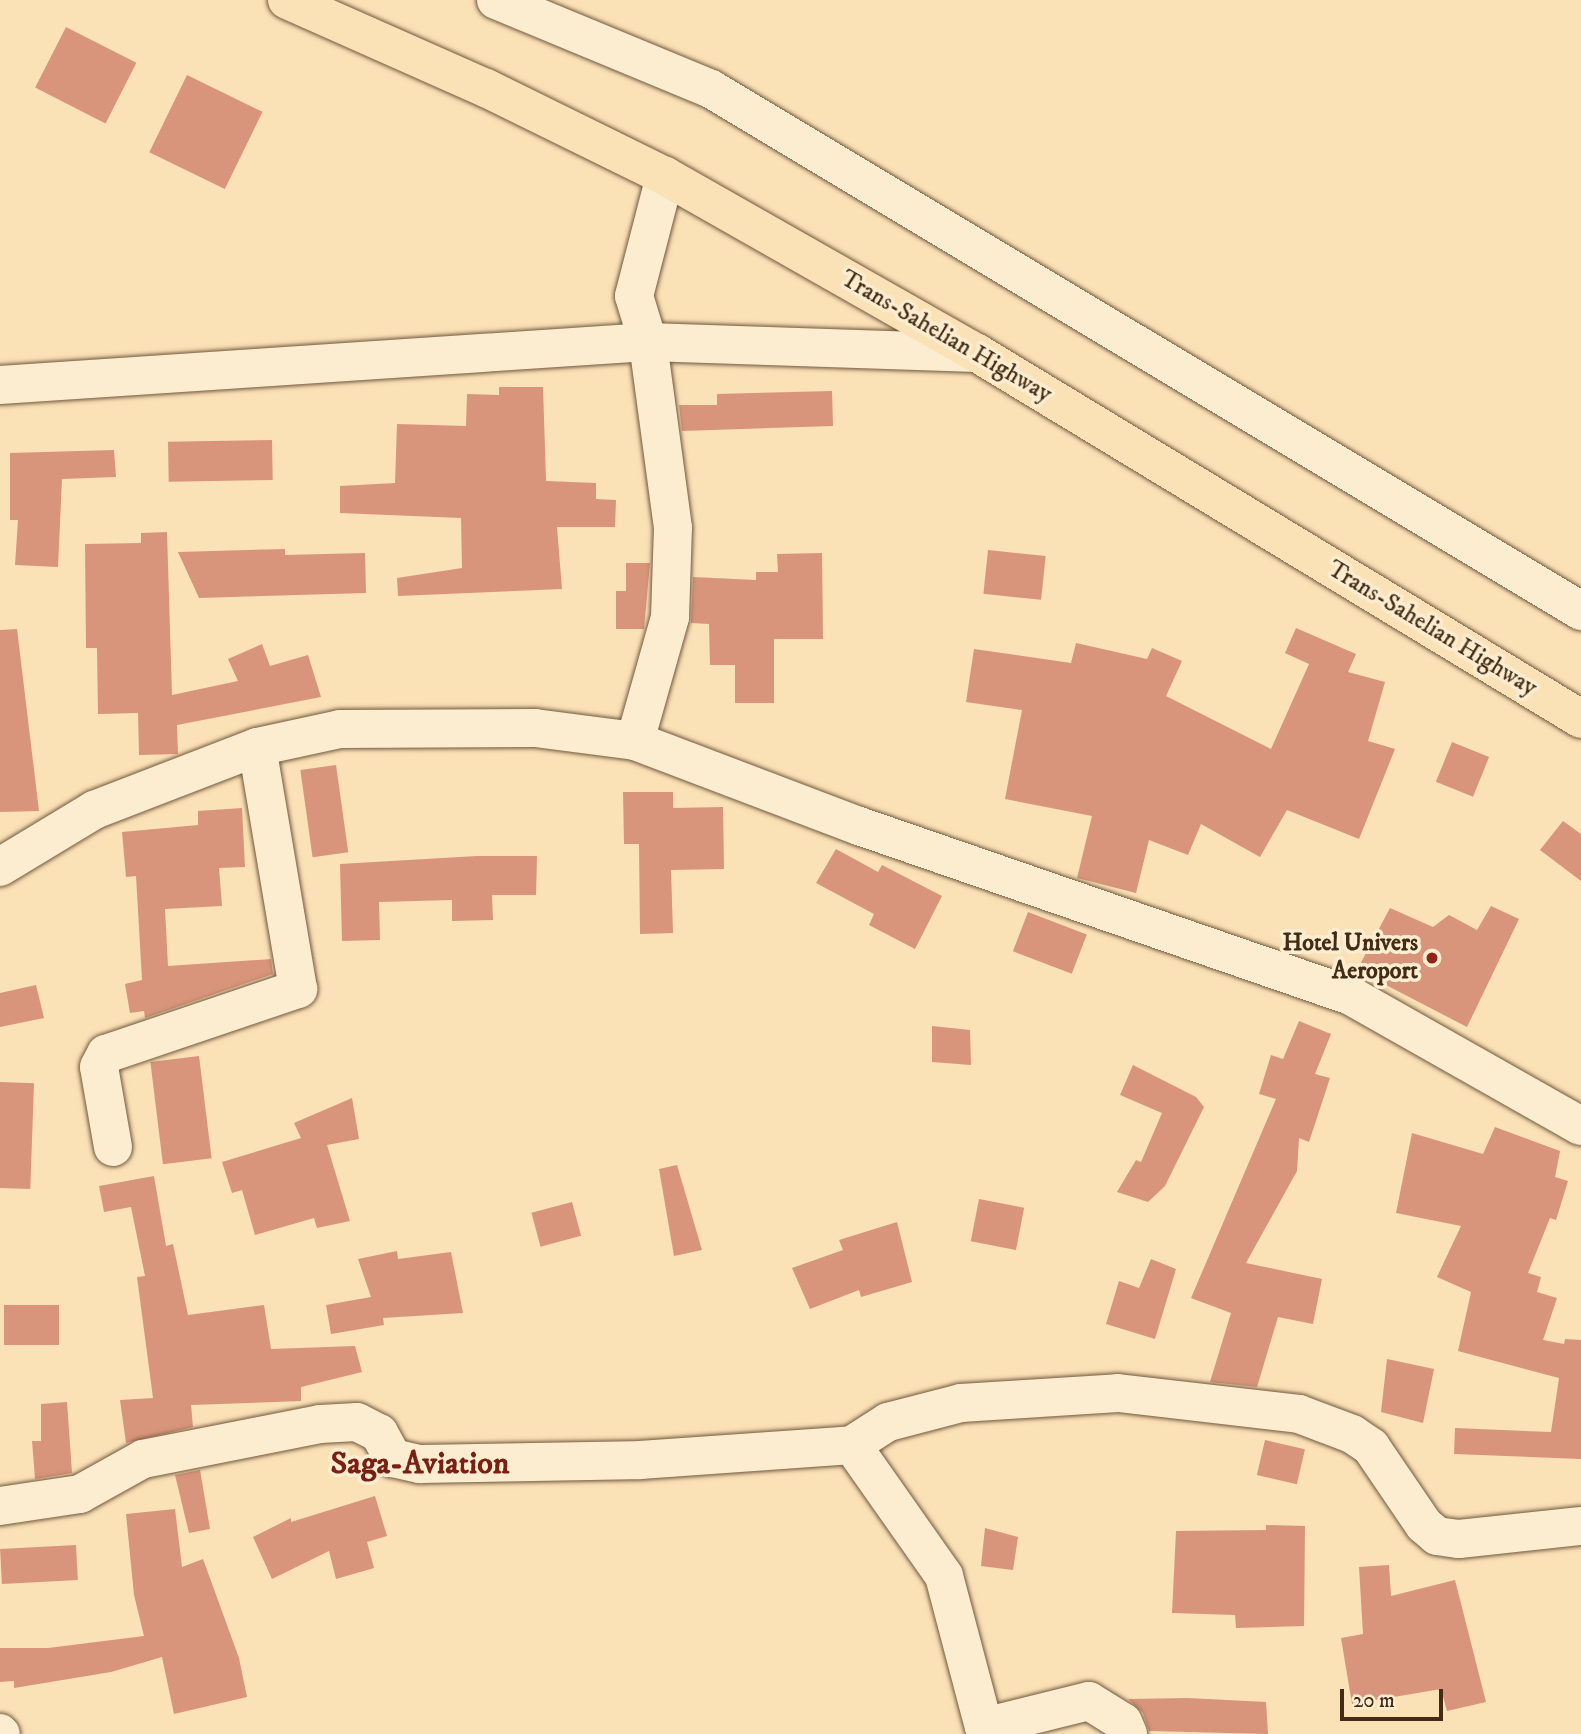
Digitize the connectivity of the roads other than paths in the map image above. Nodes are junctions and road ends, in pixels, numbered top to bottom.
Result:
1 (264, 0) edge
2 (496, 0) edge
3 (300, 6) edge
4 (665, 176) junction
5 (648, 342) junction
6 (977, 353) junction
7 (0, 385) edge
8 (1581, 611) edge
9 (1581, 719) edge
10 (635, 741) junction
11 (257, 747) junction
12 (0, 867) edge
13 (1581, 1126) edge
14 (113, 1147) dead end
15 (852, 1445) junction
16 (0, 1506) edge
17 (1581, 1526) edge
18 (973, 1731) edge
19 (1128, 1734) edge

1 - 3 street
2 - 8 street
3 - 4 highway, Trans-Sahelian Highway
4 - 5 street
4 - 6 highway, Trans-Sahelian Highway
5 - 6 street
5 - 7 street
5 - 10 street
6 - 9 highway, Trans-Sahelian Highway
10 - 11 street
10 - 13 street
11 - 12 street
11 - 14 street
15 - 16 street
15 - 17 street
15 - 18 street
18 - 19 street

